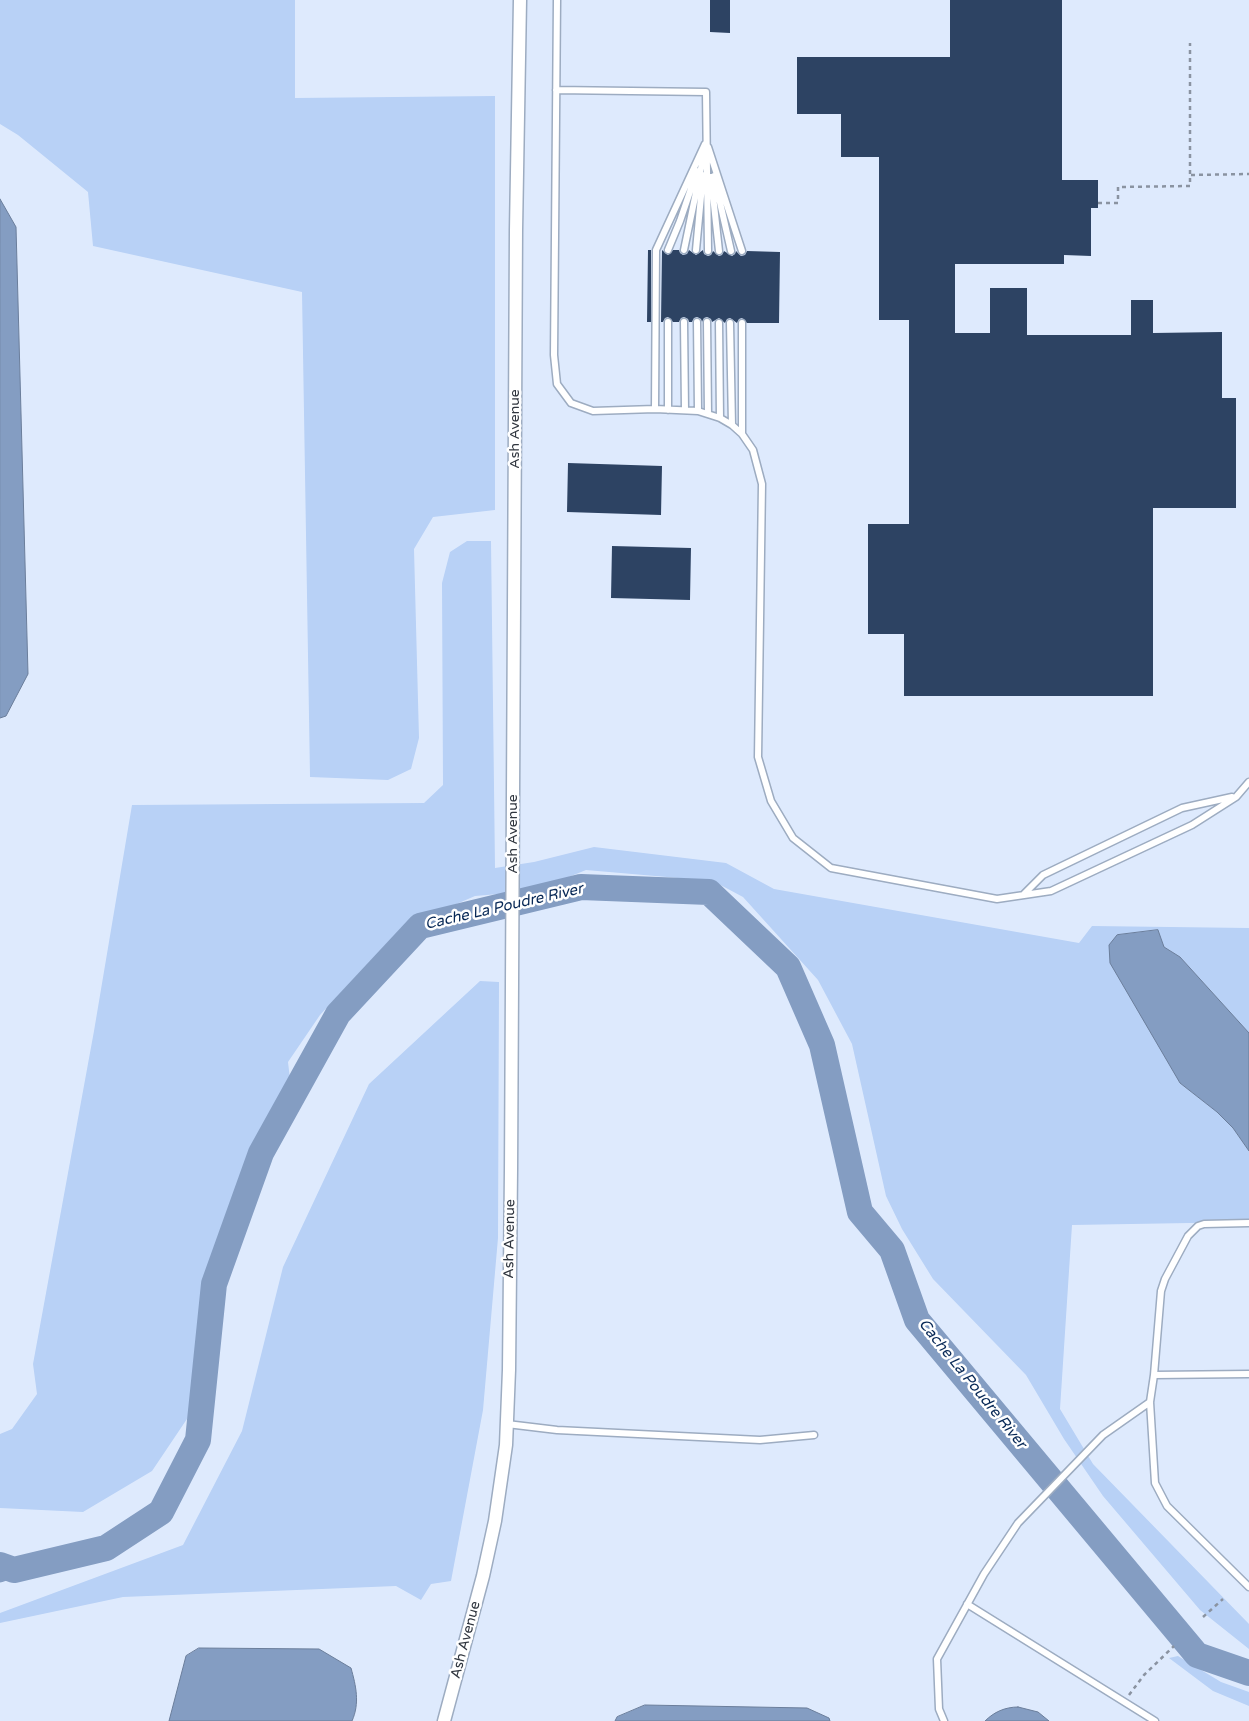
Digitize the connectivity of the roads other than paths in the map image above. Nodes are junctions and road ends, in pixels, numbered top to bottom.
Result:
1 (520, 0) edge
2 (557, 0) edge
3 (556, 90) junction
4 (706, 141) junction
5 (668, 250) dead end
6 (684, 250) dead end
7 (696, 250) dead end
8 (708, 251) dead end
9 (719, 251) dead end
10 (731, 251) dead end
11 (742, 251) dead end
12 (668, 322) dead end
13 (684, 322) dead end
14 (697, 322) dead end
15 (707, 322) dead end
16 (719, 323) dead end
17 (730, 323) dead end
18 (742, 323) dead end
19 (655, 409) junction
20 (668, 410) junction
21 (685, 410) junction
22 (698, 411) junction
23 (708, 414) junction
24 (720, 418) junction
25 (732, 424) junction
26 (742, 434) junction
27 (1249, 782) edge
28 (1236, 797) junction
29 (1023, 895) junction
30 (1249, 1223) edge
31 (1249, 1374) edge
32 (1154, 1375) junction
33 (1150, 1402) junction
34 (507, 1424) junction
35 (814, 1435) dead end
36 (1249, 1587) edge
37 (967, 1604) junction
38 (444, 1721) edge
39 (944, 1721) edge
40 (1155, 1721) edge

1 - 34 street, Ash Avenue
2 - 3 lane
3 - 4 lane
3 - 19 lane
4 - 5 lane
4 - 6 lane
4 - 7 lane
4 - 8 lane
4 - 9 lane
4 - 10 lane
4 - 11 lane
4 - 19 lane
12 - 20 lane
13 - 21 lane
14 - 22 lane
15 - 23 lane
16 - 24 lane
17 - 25 lane
18 - 26 lane
19 - 20 lane
20 - 21 lane
21 - 22 lane
22 - 23 lane
23 - 24 lane
24 - 25 lane
25 - 26 lane
26 - 29 lane
27 - 28 lane
28 - 29 lane
28 - 29 lane
30 - 32 lane
31 - 32 lane
32 - 33 lane
33 - 36 lane
33 - 37 lane
34 - 35 lane
34 - 38 street, Ash Avenue
37 - 39 lane
37 - 40 lane

